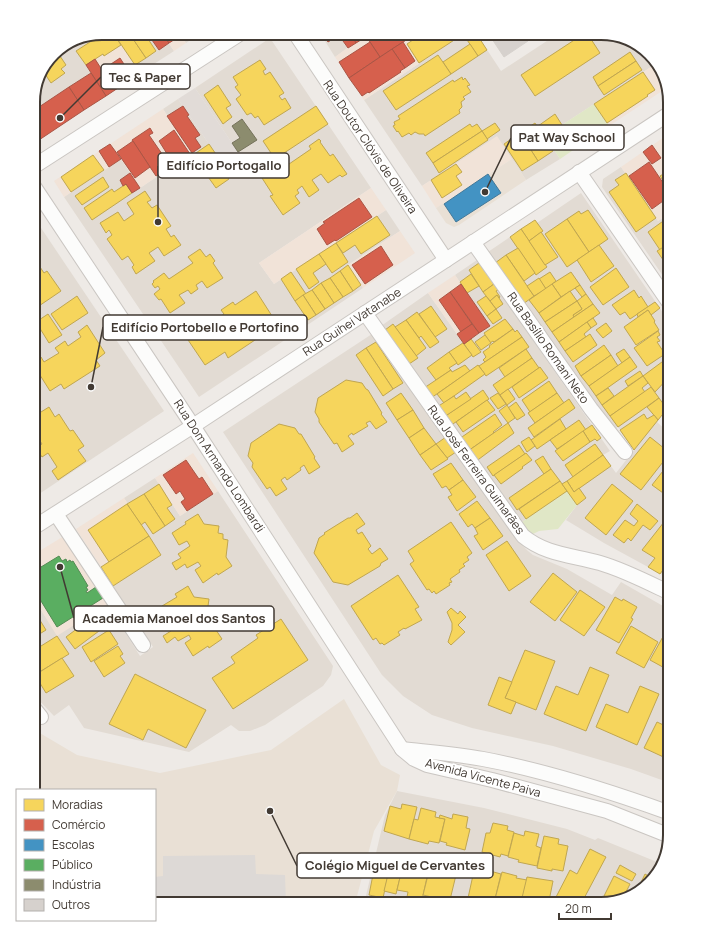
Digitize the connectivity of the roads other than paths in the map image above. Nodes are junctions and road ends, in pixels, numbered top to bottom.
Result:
1 (230, 40) edge
2 (300, 40) edge
3 (663, 118) edge
4 (40, 162) edge
5 (579, 172) junction
6 (40, 196) edge
7 (473, 242) junction
8 (446, 260) junction
9 (663, 294) edge
10 (365, 313) junction
11 (193, 426) junction
12 (625, 452) dead end
13 (56, 514) junction
14 (40, 524) edge
15 (663, 590) edge
16 (143, 646) dead end
17 (402, 749) junction
18 (663, 810) edge
19 (663, 833) edge

1 - 4 street
2 - 8 street, Rua Doutor Clóvis de Oliveira
3 - 5 street, Rua Guihei Vatanabe
5 - 7 street, Rua Guihei Vatanabe
5 - 9 street
6 - 11 street, Rua Dom Armando Lombardi
7 - 8 street, Rua Guihei Vatanabe
7 - 12 street, Rua Basílio Romani Neto
8 - 10 street, Rua Guihei Vatanabe
10 - 11 street, Rua Guihei Vatanabe
10 - 15 street, Rua José Ferreira Guimarães
11 - 13 street, Rua Guihei Vatanabe
11 - 17 street, Rua Dom Armando Lombardi
13 - 14 street, Rua Guihei Vatanabe
13 - 16 street
17 - 18 street, Avenida Vicente Paiva
17 - 19 street, Avenida Vicente Paiva

